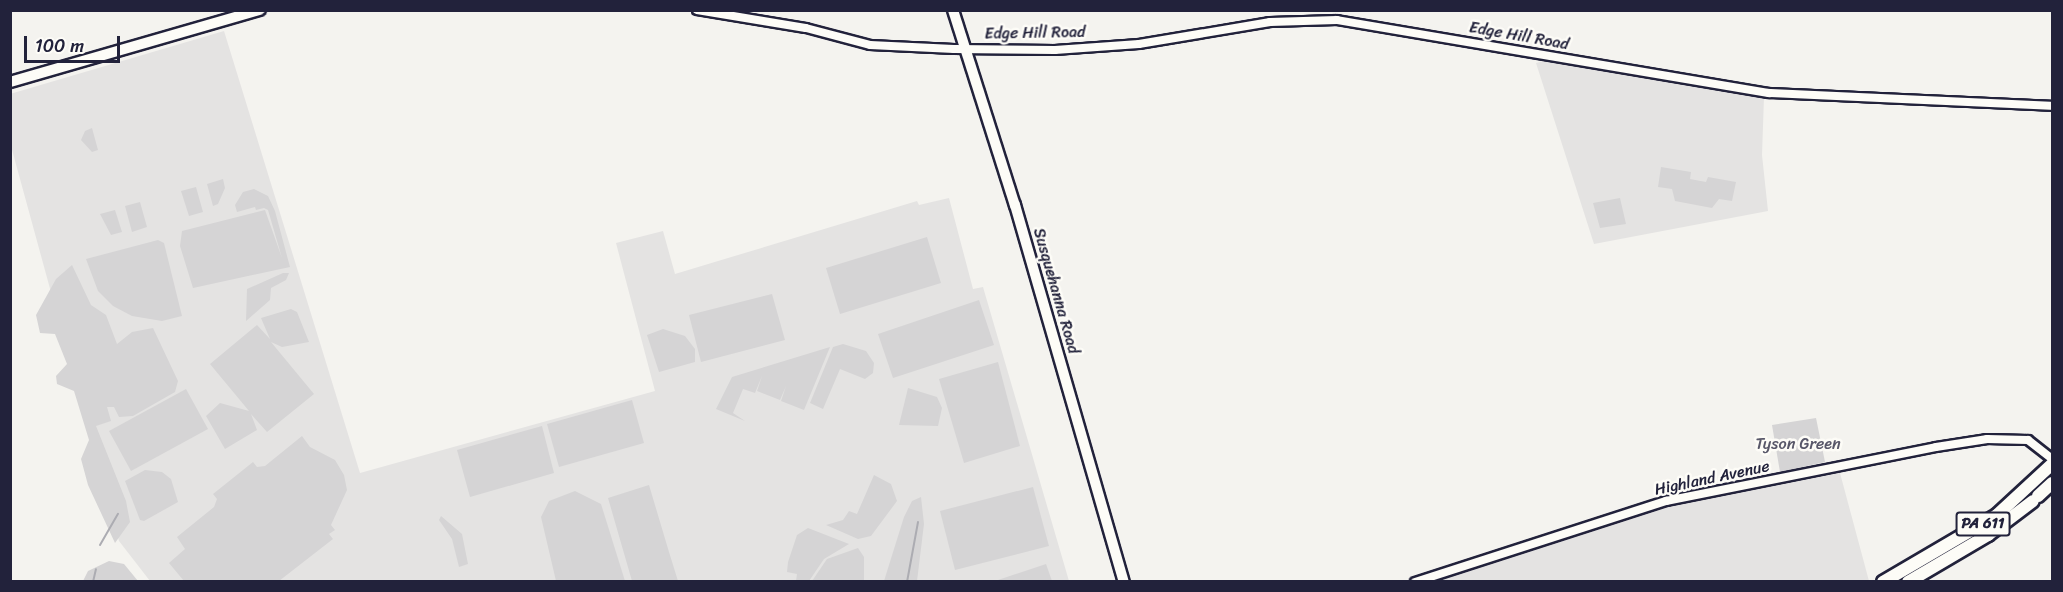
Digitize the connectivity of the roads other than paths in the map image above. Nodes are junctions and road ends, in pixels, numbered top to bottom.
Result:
1 (260, 10) edge
2 (696, 10) edge
3 (954, 10) edge
4 (966, 50) junction
5 (10, 82) edge
6 (2052, 106) edge
7 (2052, 459) edge
8 (2052, 465) edge
9 (2052, 483) edge
10 (1124, 582) edge
11 (1415, 582) edge
12 (1883, 582) edge
13 (1908, 582) edge

1 - 5 main road
2 - 4 street, Edge Hill Road
3 - 4 main road, Susquehanna Road
4 - 6 street, Edge Hill Road
4 - 10 main road, Susquehanna Road
7 - 11 street, Highland Avenue
8 - 12 highway, PA 611
9 - 13 highway, PA 611

